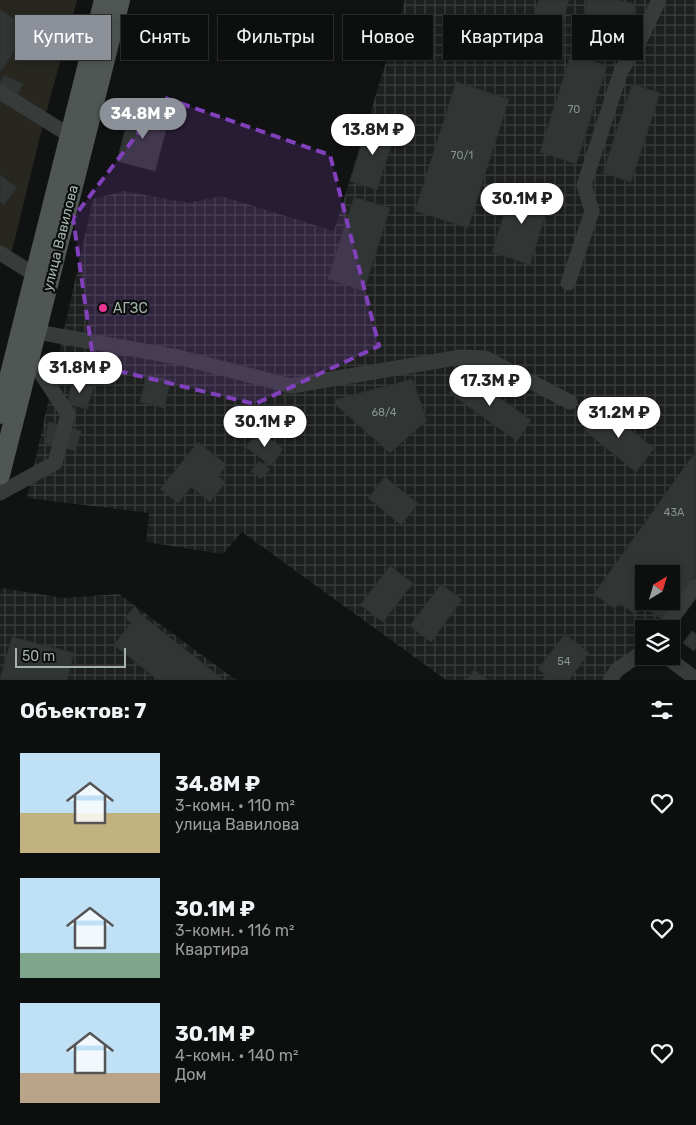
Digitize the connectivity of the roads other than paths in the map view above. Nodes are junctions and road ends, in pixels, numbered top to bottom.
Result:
1 (104, 0) edge
2 (120, 0) edge
3 (659, 0) edge
4 (0, 92) edge
5 (69, 135) junction
6 (0, 253) edge
7 (35, 275) junction
8 (568, 283) dead end
9 (37, 332) junction
10 (30, 357) junction
11 (570, 402) dead end
12 (0, 414) edge
13 (0, 475) edge
14 (0, 492) edge
15 (696, 586) edge
16 (671, 620) edge
17 (635, 657) edge
18 (677, 665) edge
19 (696, 679) edge
20 (610, 680) edge

1 - 5 main road, улица Вавилова
2 - 9 main road, улица Вавилова
3 - 8 street
4 - 5 street
5 - 7 main road, улица Вавилова
6 - 7 street
7 - 12 main road, улица Вавилова
9 - 10 main road, улица Вавилова
9 - 11 street
10 - 13 main road, улица Вавилова
10 - 14 street
15 - 16 street
17 - 20 street
18 - 19 street

